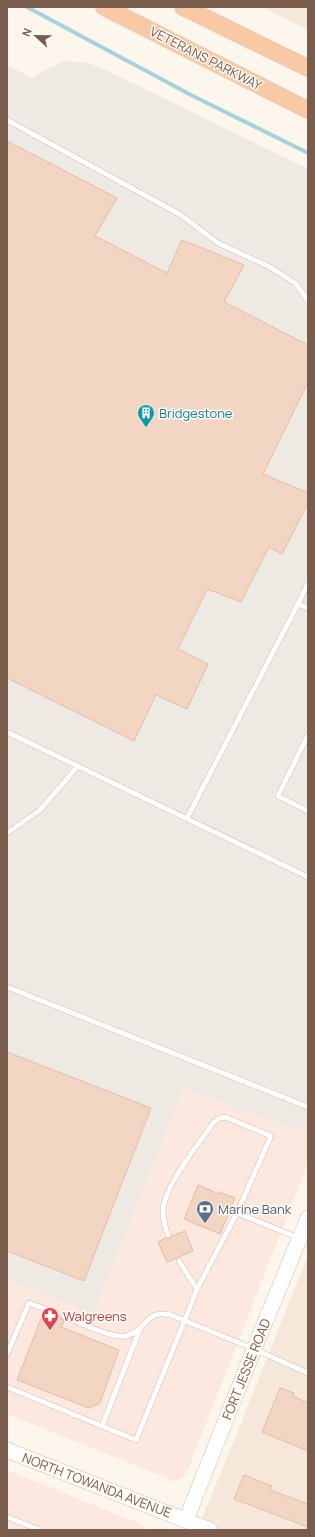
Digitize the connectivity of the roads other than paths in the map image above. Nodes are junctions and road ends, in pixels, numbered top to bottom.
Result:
1 (104, 7) edge
2 (183, 7) edge
3 (308, 68) edge
4 (308, 110) edge
5 (7, 120) edge
6 (308, 301) edge
7 (308, 583) edge
8 (298, 604) junction
9 (308, 608) edge
10 (7, 732) edge
11 (308, 735) edge
12 (78, 766) junction
13 (308, 811) edge
14 (187, 818) junction
15 (7, 833) edge
16 (308, 877) edge
17 (7, 987) edge
18 (308, 1107) edge
19 (237, 1213) junction
20 (308, 1218) edge
21 (168, 1235) dead end
22 (300, 1239) junction
23 (179, 1261) dead end
24 (197, 1288) junction
25 (48, 1310) dead end
26 (64, 1316) dead end
27 (185, 1320) junction
28 (140, 1329) junction
29 (254, 1349) junction
30 (7, 1354) edge
31 (308, 1373) edge
32 (7, 1388) edge
33 (102, 1426) junction
34 (7, 1450) edge
35 (7, 1517) edge
36 (186, 1520) junction
37 (40, 1530) edge
38 (210, 1530) edge

1 - 4 highway, VETERANS PARKWAY
2 - 3 highway
5 - 6 lane
7 - 8 lane
8 - 9 lane
8 - 14 lane
10 - 12 lane
11 - 13 lane
12 - 14 lane
12 - 15 lane
14 - 16 lane
17 - 18 lane
19 - 21 lane
19 - 22 lane
19 - 24 lane
20 - 22 main road, FORT JESSE ROAD
22 - 29 main road, FORT JESSE ROAD
23 - 24 lane
24 - 27 lane
25 - 30 lane
26 - 28 lane
27 - 28 lane
27 - 29 lane
27 - 33 lane
28 - 33 lane
29 - 31 lane
29 - 36 main road, FORT JESSE ROAD
32 - 33 lane
34 - 36 main road, NORTH TOWANDA AVENUE
35 - 37 lane
36 - 38 main road, NORTH TOWANDA AVENUE

